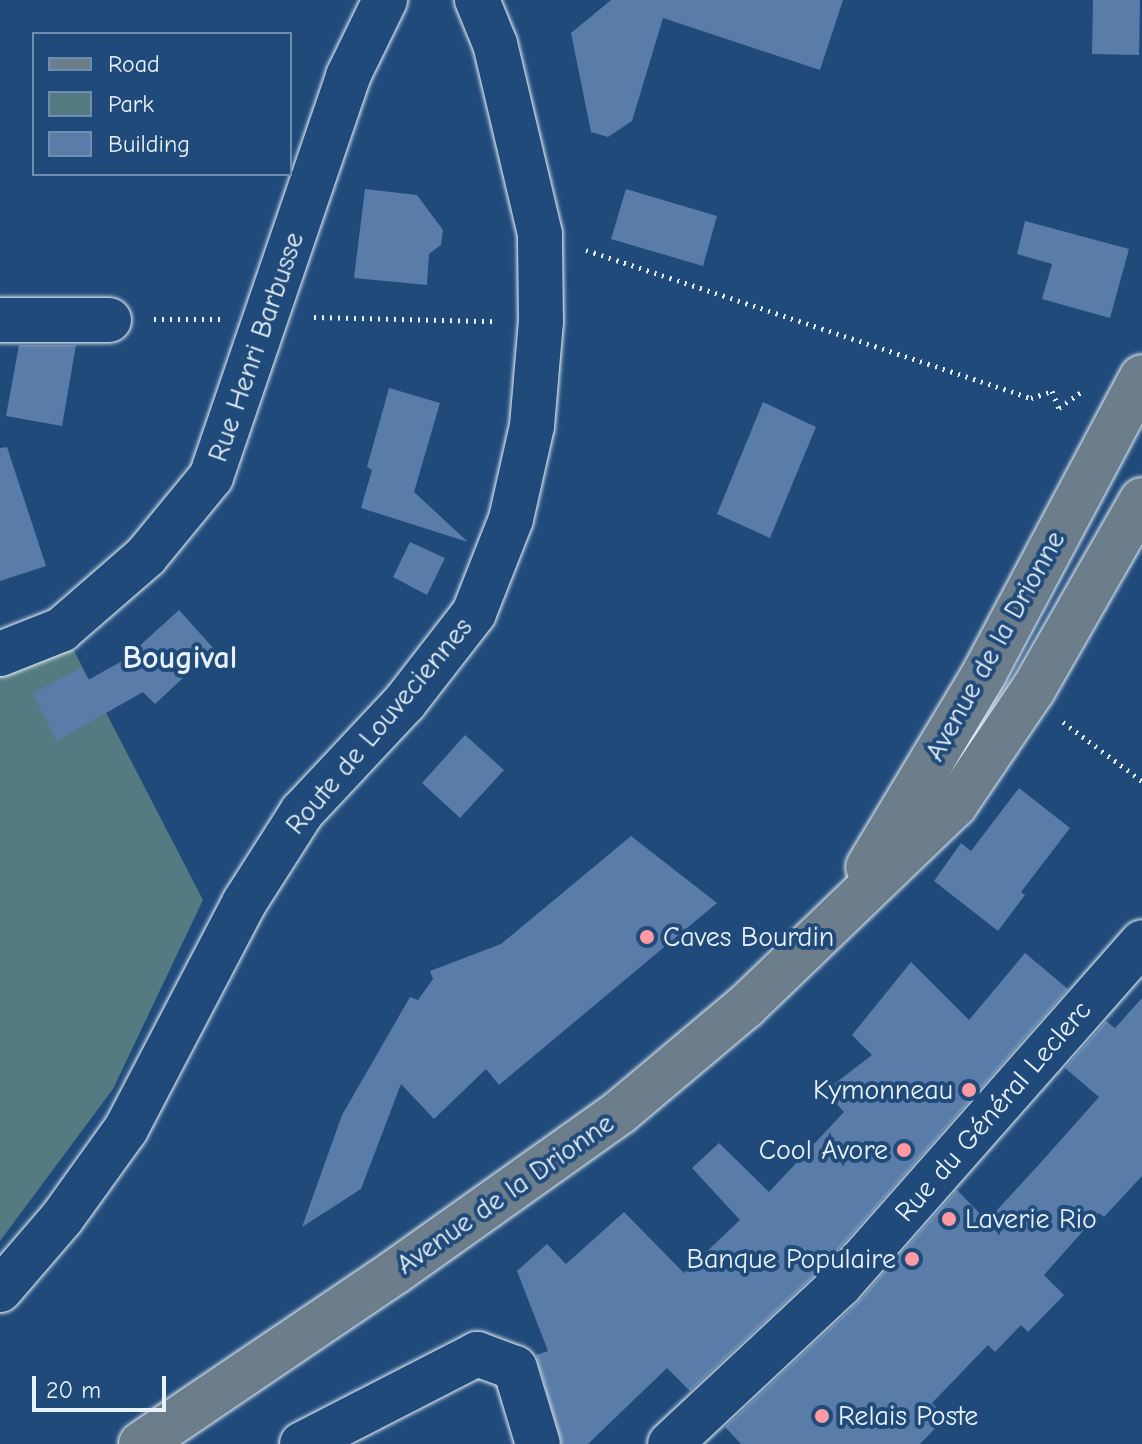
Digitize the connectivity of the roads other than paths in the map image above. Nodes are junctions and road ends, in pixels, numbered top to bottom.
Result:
1 (385, 0) edge
2 (477, 0) edge
3 (0, 320) edge
4 (109, 320) road end
5 (1142, 377) edge
6 (1142, 500) edge
7 (1142, 540) edge
8 (1096, 581) junction
9 (0, 654) edge
10 (842, 910) junction
11 (1142, 942) edge
12 (0, 1290) edge
13 (141, 1444) edge
14 (302, 1444) edge
15 (538, 1444) edge
16 (670, 1444) edge

1 - 9 street, Rue Henri Barbusse
2 - 12 street, Route de Louveciennes
3 - 4 street
5 - 10 main road, Avenue de la Drionne
6 - 8 main road, Avenue de la Drionne
7 - 8 street
8 - 10 main road, Avenue de la Drionne
10 - 13 main road, Avenue de la Drionne
11 - 16 street, Rue du Général Leclerc
14 - 15 street

